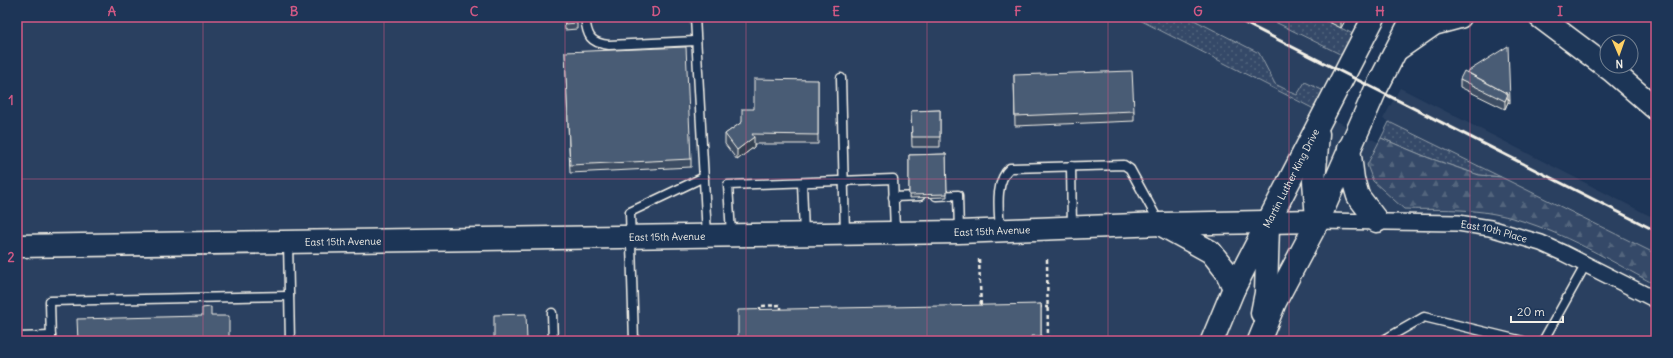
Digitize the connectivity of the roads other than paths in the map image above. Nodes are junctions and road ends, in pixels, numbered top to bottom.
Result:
1 (585, 17) edge
2 (695, 17) edge
3 (1373, 17) edge
4 (1413, 17) edge
5 (1460, 17) edge
6 (1540, 17) edge
7 (696, 41) junction
8 (1395, 51) junction
9 (841, 78) dead end
10 (1656, 109) edge
11 (1319, 124) junction
12 (1349, 148) junction
13 (1071, 166) junction
14 (704, 177) junction
15 (844, 181) junction
16 (802, 183) junction
17 (893, 197) junction
18 (1269, 221) junction
19 (1318, 221) junction
20 (1378, 221) junction
21 (1161, 224) junction
22 (1072, 228) junction
23 (1000, 230) junction
24 (959, 232) junction
25 (845, 233) junction
26 (895, 233) junction
27 (804, 234) junction
28 (707, 235) junction
29 (731, 235) junction
30 (630, 237) junction
31 (288, 242) junction
32 (17, 246) edge
33 (1586, 264) junction
34 (1234, 288) junction
35 (289, 296) junction
36 (1656, 300) edge
37 (552, 313) dead end
38 (17, 337) edge
39 (51, 338) edge
40 (290, 341) edge
41 (553, 341) edge
42 (634, 341) edge
43 (1212, 341) edge
44 (1258, 341) edge
45 (1382, 341) edge
46 (1523, 341) edge
47 (1543, 341) edge

1 - 7 lane
2 - 7 lane
3 - 11 main road, Martin Luther King Drive
4 - 8 main road
5 - 8 main road
6 - 10 main road
7 - 14 lane
8 - 12 main road
9 - 15 lane
11 - 18 main road, Martin Luther King Drive
11 - 19 main road
12 - 19 main road
12 - 20 main road
13 - 21 lane
13 - 22 lane
13 - 23 lane
14 - 28 lane
14 - 30 lane
15 - 16 lane
15 - 17 lane
15 - 25 lane
16 - 27 lane
16 - 29 lane
17 - 24 lane
17 - 26 lane
18 - 19 main road, East 15th Avenue
18 - 21 main road, East 15th Avenue
18 - 34 main road, Martin Luther King Drive
18 - 44 main road
19 - 20 street, East 10th Place
19 - 44 main road
20 - 33 street, East 10th Place
21 - 22 main road, East 15th Avenue
21 - 34 main road
22 - 23 main road, East 15th Avenue
23 - 24 main road, East 15th Avenue
24 - 26 main road, East 15th Avenue
25 - 26 main road, East 15th Avenue
25 - 27 main road, East 15th Avenue
27 - 29 main road, East 15th Avenue
28 - 29 main road, East 15th Avenue
28 - 30 main road, East 15th Avenue
30 - 31 main road, East 15th Avenue
30 - 42 lane
31 - 32 main road, East 15th Avenue
31 - 35 lane
33 - 36 street, East 10th Place
33 - 47 lane
34 - 43 main road, Martin Luther King Drive
35 - 39 lane
35 - 40 lane
37 - 41 lane
38 - 39 lane
45 - 46 lane

